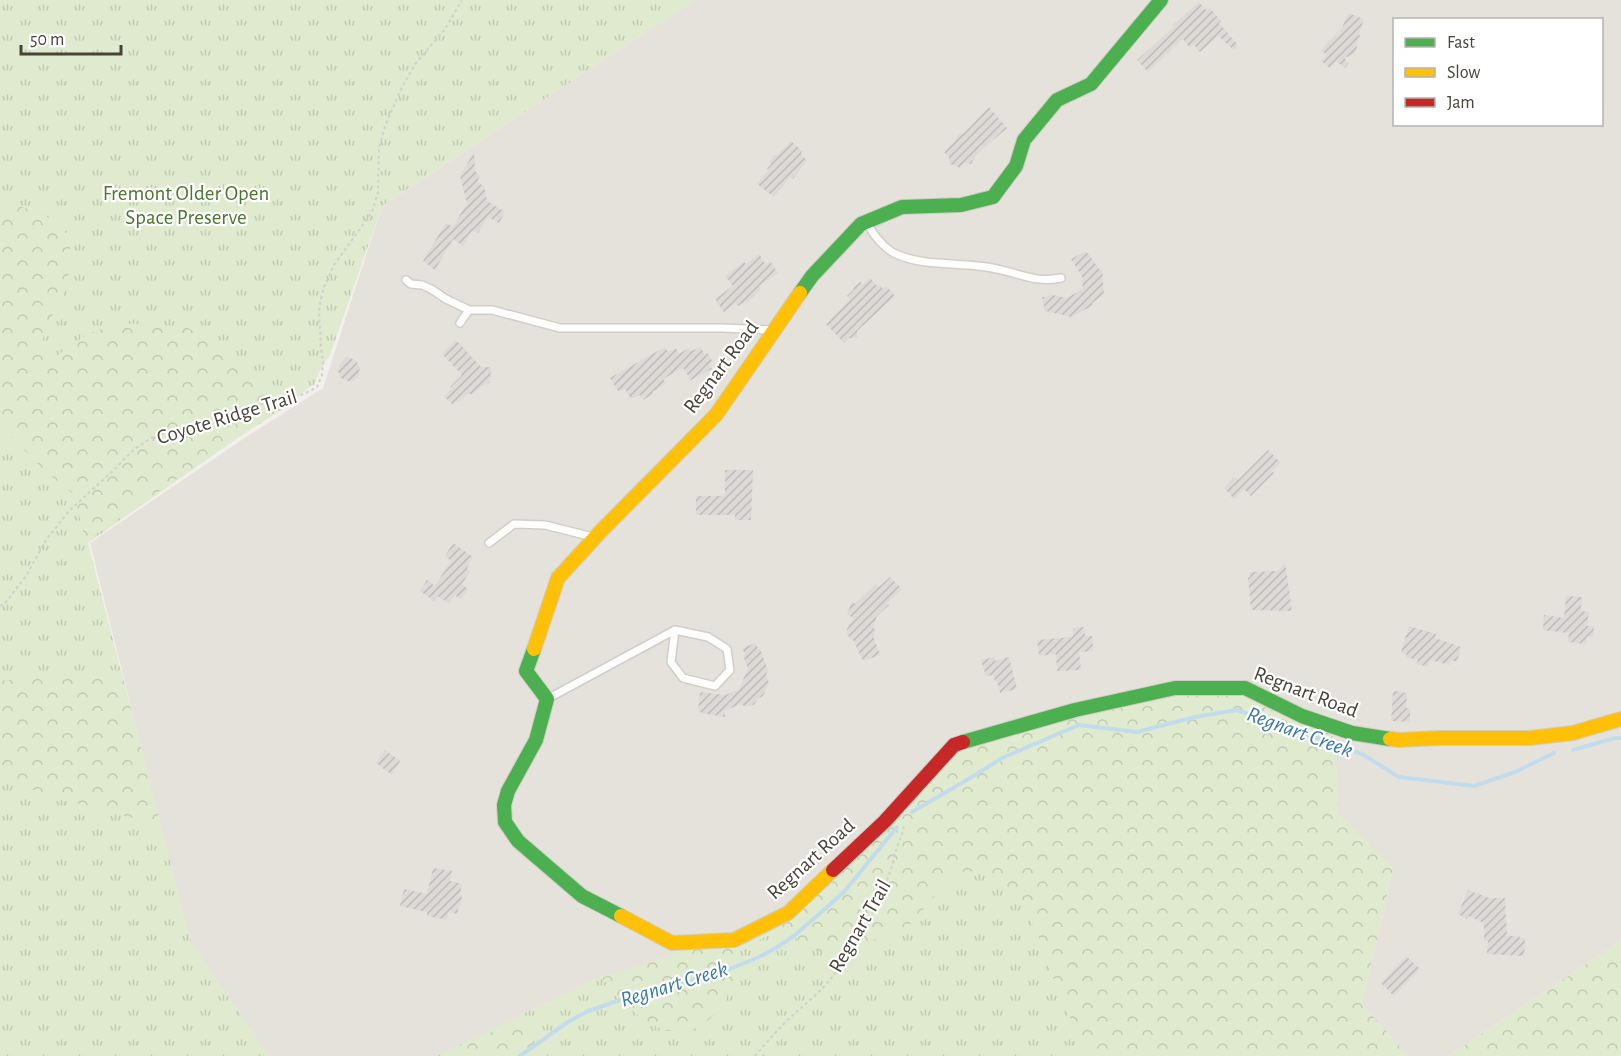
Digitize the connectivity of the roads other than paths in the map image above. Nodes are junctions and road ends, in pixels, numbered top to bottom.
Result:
1 (1161, 0) edge
2 (866, 222) junction
3 (1061, 278) dead end
4 (406, 280) dead end
5 (469, 310) junction
6 (460, 323) dead end
7 (775, 330) junction
8 (595, 537) junction
9 (489, 543) dead end
10 (675, 630) junction
11 (547, 699) junction
12 (1621, 719) edge

1 - 2 street, Regnart Road
2 - 3 lane
2 - 7 street, Regnart Road
4 - 5 lane
5 - 6 lane
5 - 7 lane
7 - 8 street, Regnart Road
8 - 9 lane
8 - 11 street, Regnart Road
10 - 10 lane
10 - 11 lane
11 - 12 street, Regnart Road

